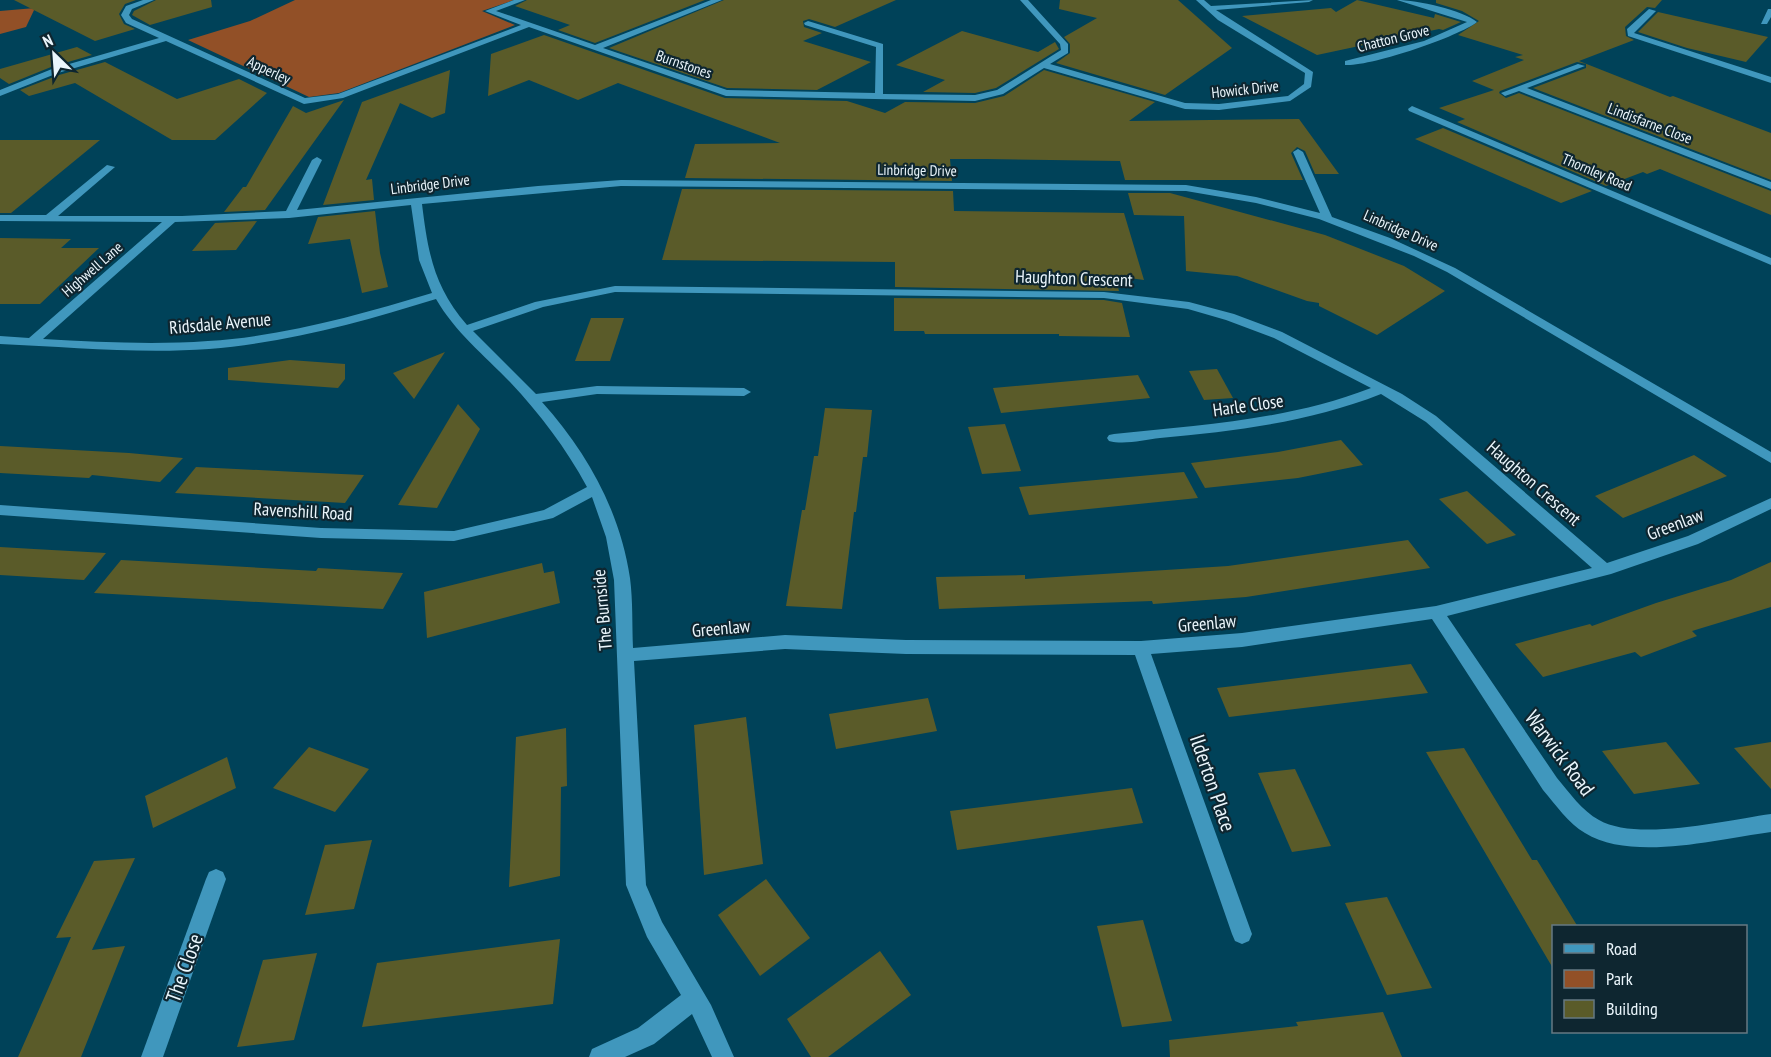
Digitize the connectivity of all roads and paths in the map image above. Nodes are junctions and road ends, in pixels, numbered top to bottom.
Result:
1 (150, 0) edge
2 (521, 0) edge
3 (718, 0) edge
4 (1024, 0) edge
5 (1200, 0) edge
6 (1309, 0) edge
7 (1401, 0) edge
8 (1209, 8) junction
9 (1771, 10) edge
10 (1652, 11) dead end
11 (1764, 22) dead end
12 (808, 23) dead end
13 (528, 25) junction
14 (167, 38) junction
15 (595, 48) junction
16 (1348, 63) dead end
17 (1044, 65) junction
18 (1581, 66) dead end
19 (1771, 80) edge
20 (1519, 88) junction
21 (0, 93) edge
22 (1505, 93) dead end
23 (879, 96) junction
24 (1412, 109) dead end
25 (1298, 152) dead end
26 (317, 160) dead end
27 (110, 167) dead end
28 (1771, 186) edge
29 (416, 201) junction
30 (289, 215) junction
31 (1326, 217) junction
32 (0, 218) edge
33 (49, 218) junction
34 (172, 219) junction
35 (1771, 262) edge
36 (438, 295) junction
37 (465, 330) junction
38 (0, 340) edge
39 (32, 342) junction
40 (1382, 389) junction
41 (744, 392) dead end
42 (532, 399) junction
43 (1114, 438) dead end
44 (1771, 458) edge
45 (595, 489) junction
46 (1771, 503) edge
47 (0, 510) edge
48 (1605, 570) junction
49 (1436, 612) junction
50 (1141, 648) junction
51 (626, 656) junction
52 (1771, 823) edge
53 (216, 879) dead end
54 (1242, 934) dead end
55 (695, 998) junction
56 (152, 1057) edge
57 (600, 1057) edge
58 (723, 1057) edge

1 - 14 street, Apperley
2 - 13 street, Burnstones
3 - 15 street
4 - 17 street, Burnstones
5 - 8 street, Howick Drive
6 - 8 street
7 - 16 street, Chatton Grove
8 - 17 street, Howick Drive
9 - 11 street
10 - 19 street
12 - 23 street
13 - 14 street, Apperley
13 - 15 street, Burnstones
14 - 21 street
15 - 23 street, Burnstones
17 - 23 street, Burnstones
18 - 20 street
20 - 22 street
20 - 28 street, Lindisfarne Close
24 - 35 street, Thornley Road
25 - 31 street
26 - 30 street
27 - 33 street
29 - 30 street, Linbridge Drive
29 - 31 street, Linbridge Drive
29 - 36 street, The Burnside
30 - 34 street, Linbridge Drive
31 - 44 street, Linbridge Drive
32 - 33 street, Linbridge Drive
33 - 34 street, Linbridge Drive
34 - 39 street, Highwell Lane
36 - 37 street, The Burnside
36 - 39 street, Ridsdale Avenue
37 - 40 street, Haughton Crescent
37 - 42 street, The Burnside
38 - 39 street, Ridsdale Avenue
40 - 43 street, Harle Close
40 - 48 street, Haughton Crescent
41 - 42 street
42 - 45 street, The Burnside
45 - 47 street, Ravenshill Road
45 - 51 street, The Burnside
46 - 48 street, Greenlaw
48 - 49 street, Greenlaw
49 - 50 street, Greenlaw
49 - 52 street, Warwick Road
50 - 51 street, Greenlaw
50 - 54 street, Ilderton Place
51 - 55 street, The Burnside
53 - 56 street, The Close
55 - 57 street
55 - 58 street, The Burnside

